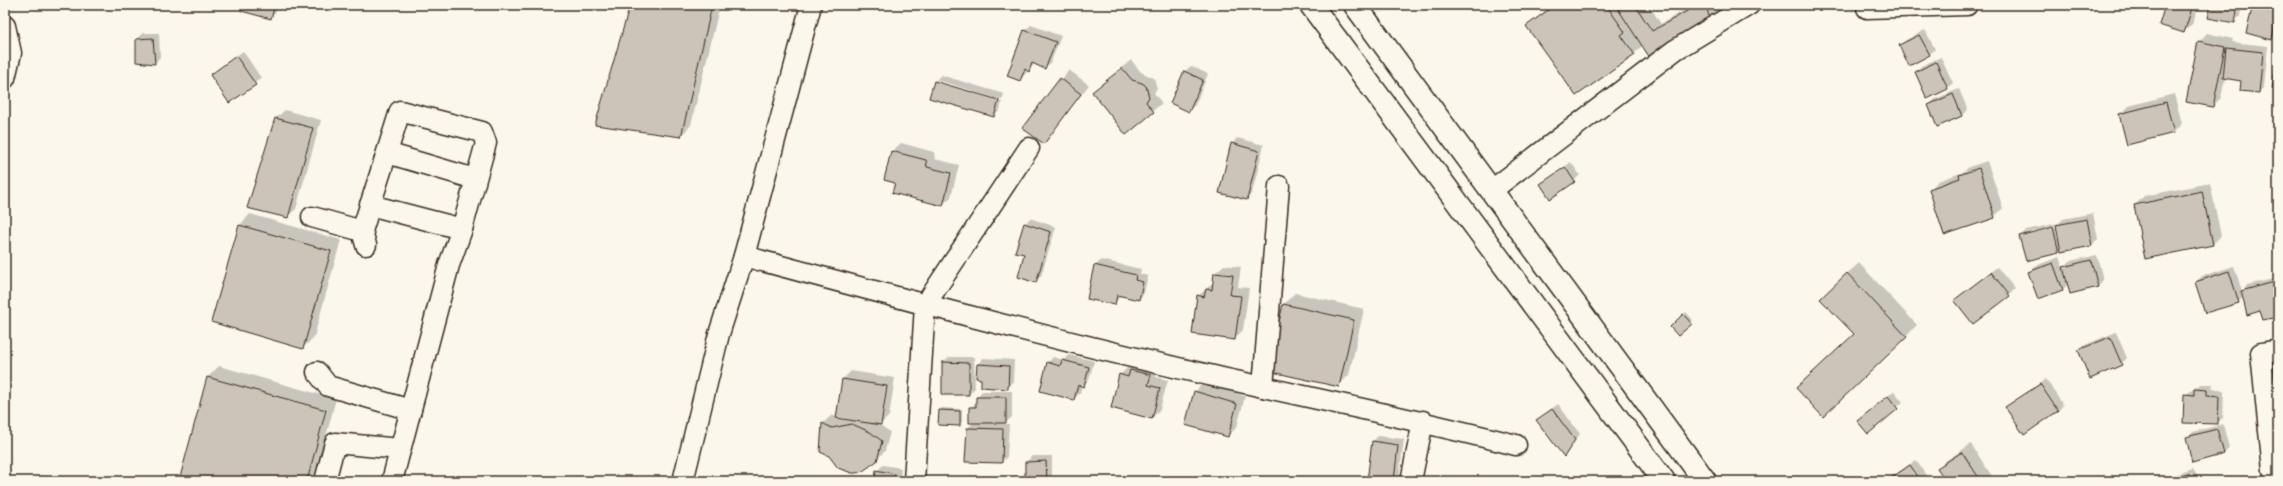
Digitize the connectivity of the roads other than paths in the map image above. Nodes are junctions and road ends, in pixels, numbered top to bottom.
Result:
1 (811, 5) edge
2 (1311, 5) edge
3 (1355, 5) edge
4 (1749, 5) edge
5 (1867, 5) edge
6 (1967, 5) edge
7 (5, 26) edge
8 (5, 78) edge
9 (1029, 148) dead end
10 (386, 153) junction
11 (476, 179) junction
12 (1279, 186) dead end
13 (1492, 190) junction
14 (370, 205) junction
15 (312, 217) dead end
16 (462, 230) junction
17 (744, 256) junction
18 (926, 304) junction
19 (2278, 350) edge
20 (317, 372) dead end
21 (1263, 387) junction
22 (411, 410) junction
23 (1423, 421) junction
24 (1516, 445) dead end
25 (400, 449) junction
26 (325, 481) edge
27 (392, 481) edge
28 (682, 481) edge
29 (914, 481) edge
30 (1411, 481) edge
31 (1664, 481) edge
32 (1705, 481) edge
33 (2277, 481) edge

1 - 17 street
2 - 31 main road
3 - 13 main road
4 - 13 street
5 - 6 street
7 - 8 street
9 - 18 street
10 - 11 street
10 - 11 street
10 - 14 street
11 - 16 street
12 - 21 street
13 - 32 main road
14 - 15 street
14 - 16 street
16 - 22 street
17 - 18 street
17 - 28 street
18 - 21 street
18 - 29 street
19 - 33 street
20 - 22 street
21 - 23 street
22 - 25 street
23 - 24 street
23 - 30 street
25 - 26 street
25 - 27 street

